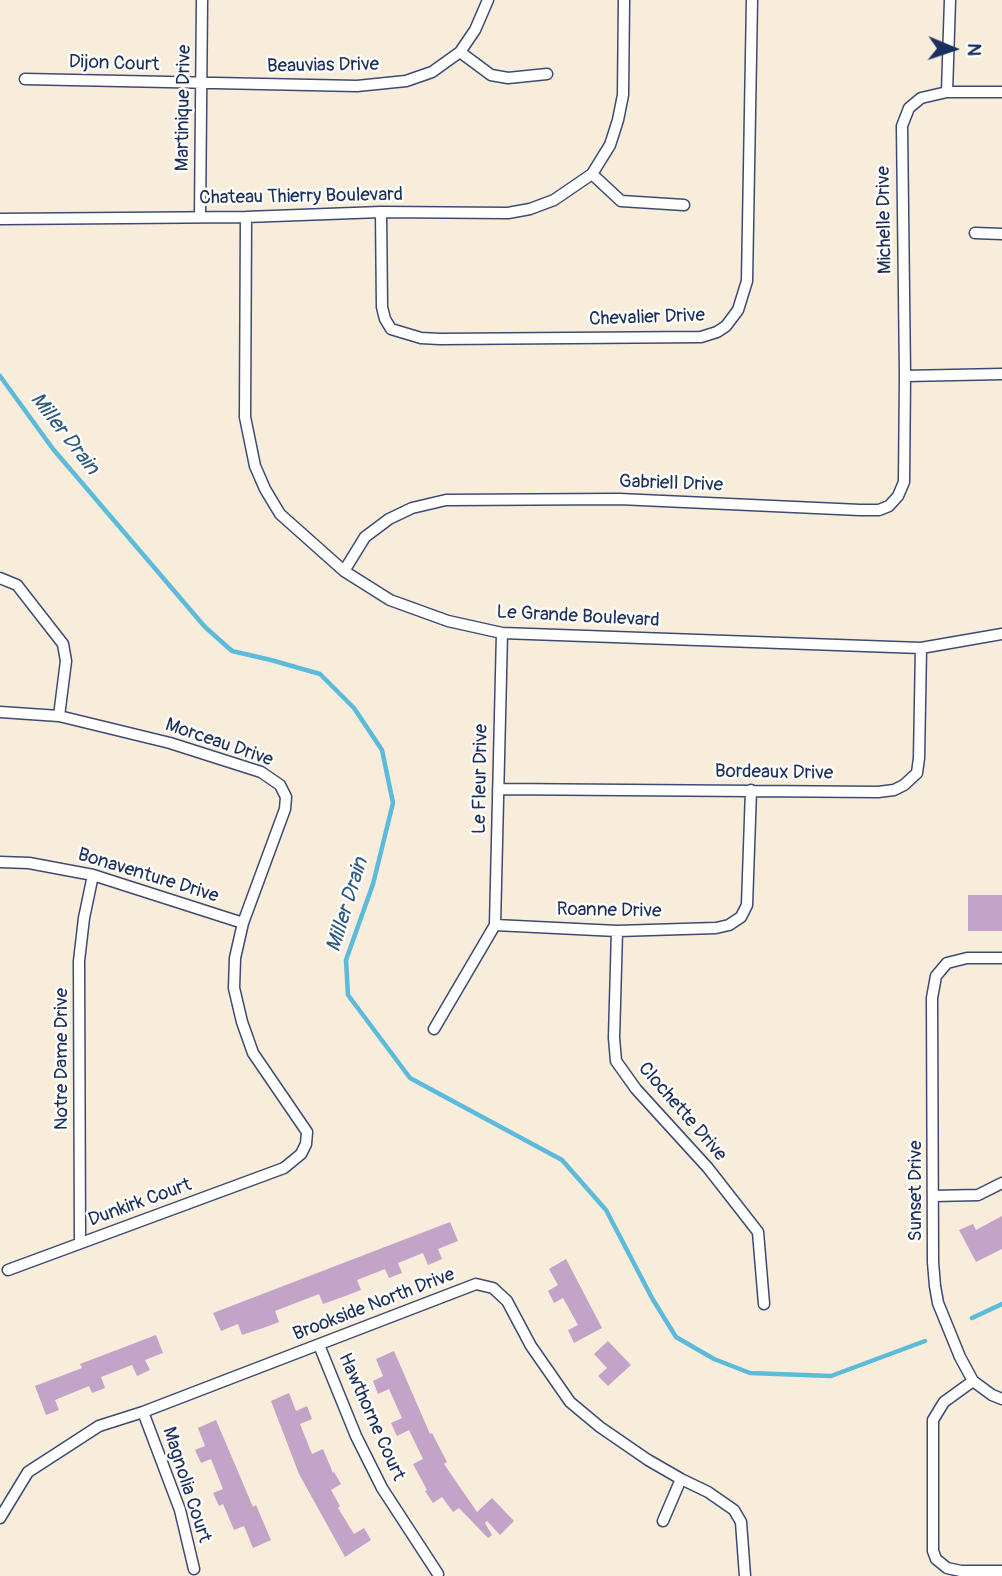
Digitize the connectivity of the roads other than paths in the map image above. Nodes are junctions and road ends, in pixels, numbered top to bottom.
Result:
1 (202, 0) edge
2 (488, 0) edge
3 (624, 0) edge
4 (752, 0) edge
5 (950, 0) edge
6 (460, 52) junction
7 (547, 74) dead end
8 (25, 79) dead end
9 (202, 84) junction
10 (947, 92) junction
11 (1002, 92) edge
12 (592, 174) junction
13 (684, 205) dead end
14 (381, 212) junction
15 (200, 217) junction
16 (246, 217) junction
17 (0, 219) edge
18 (975, 233) dead end
19 (1002, 233) edge
20 (1002, 374) edge
21 (905, 376) junction
22 (344, 571) junction
23 (0, 578) edge
24 (502, 633) junction
25 (1002, 634) edge
26 (921, 648) junction
27 (0, 712) edge
28 (59, 716) junction
29 (498, 789) junction
30 (751, 790) junction
31 (0, 862) edge
32 (93, 875) junction
33 (243, 923) junction
34 (495, 925) junction
35 (617, 931) junction
36 (1002, 958) edge
37 (434, 1029) dead end
38 (284, 1168) joint
39 (1002, 1183) edge
40 (933, 1196) junction
41 (80, 1243) junction
42 (8, 1270) dead end
43 (764, 1304) dead end
44 (319, 1345) junction
45 (973, 1381) junction
46 (1002, 1399) edge
47 (143, 1412) junction
48 (681, 1479) junction
49 (0, 1518) edge
50 (663, 1521) dead end
51 (194, 1569) dead end
52 (1002, 1571) edge
53 (438, 1574) dead end
54 (745, 1576) edge

1 - 9 street, Martinique Drive
2 - 6 street, Beauvias Drive
3 - 12 street
4 - 14 street, Chevalier Drive
5 - 10 street
6 - 7 street
6 - 9 street, Beauvias Drive
8 - 9 street, Dijon Court
9 - 15 street, Martinique Drive
10 - 11 street, Michelle Drive
10 - 21 street, Michelle Drive
12 - 13 street
12 - 14 street, Chateau Thierry Boulevard
14 - 16 street, Chateau Thierry Boulevard
15 - 16 street, Chateau Thierry Boulevard
15 - 17 street, Chateau Thierry Boulevard
16 - 22 street, Le Grande Boulevard
18 - 19 street
20 - 21 street
21 - 22 street, Gabriell Drive
22 - 24 street, Le Grande Boulevard
23 - 28 street
24 - 26 street, Le Grande Boulevard
24 - 29 street, Le Fleur Drive
25 - 26 street, Le Grande Boulevard
26 - 30 street, Bordeaux Drive
27 - 28 street, Morceau Drive
28 - 33 street, Morceau Drive
29 - 30 street, Bordeaux Drive
29 - 34 street, Le Fleur Drive
30 - 35 street, Roanne Drive
31 - 32 street, Bonaventure Drive
32 - 33 street, Bonaventure Drive
32 - 41 street, Notre Dame Drive
33 - 38 street, Morceau Drive
34 - 35 street, Roanne Drive
34 - 37 street
35 - 43 street, Clochette Drive
36 - 40 street, Sunset Drive
38 - 41 street, Dunkirk Court
39 - 40 street
40 - 45 street, Sunset Drive
41 - 42 street, Dunkirk Court
44 - 47 street, Brookside North Drive
44 - 48 street, Brookside North Drive
44 - 53 street, Hawthorne Court
45 - 46 street
45 - 52 street
47 - 49 street, Brookside North Drive
47 - 51 street, Magnolia Court
48 - 50 street
48 - 54 street, Brookside North Drive

